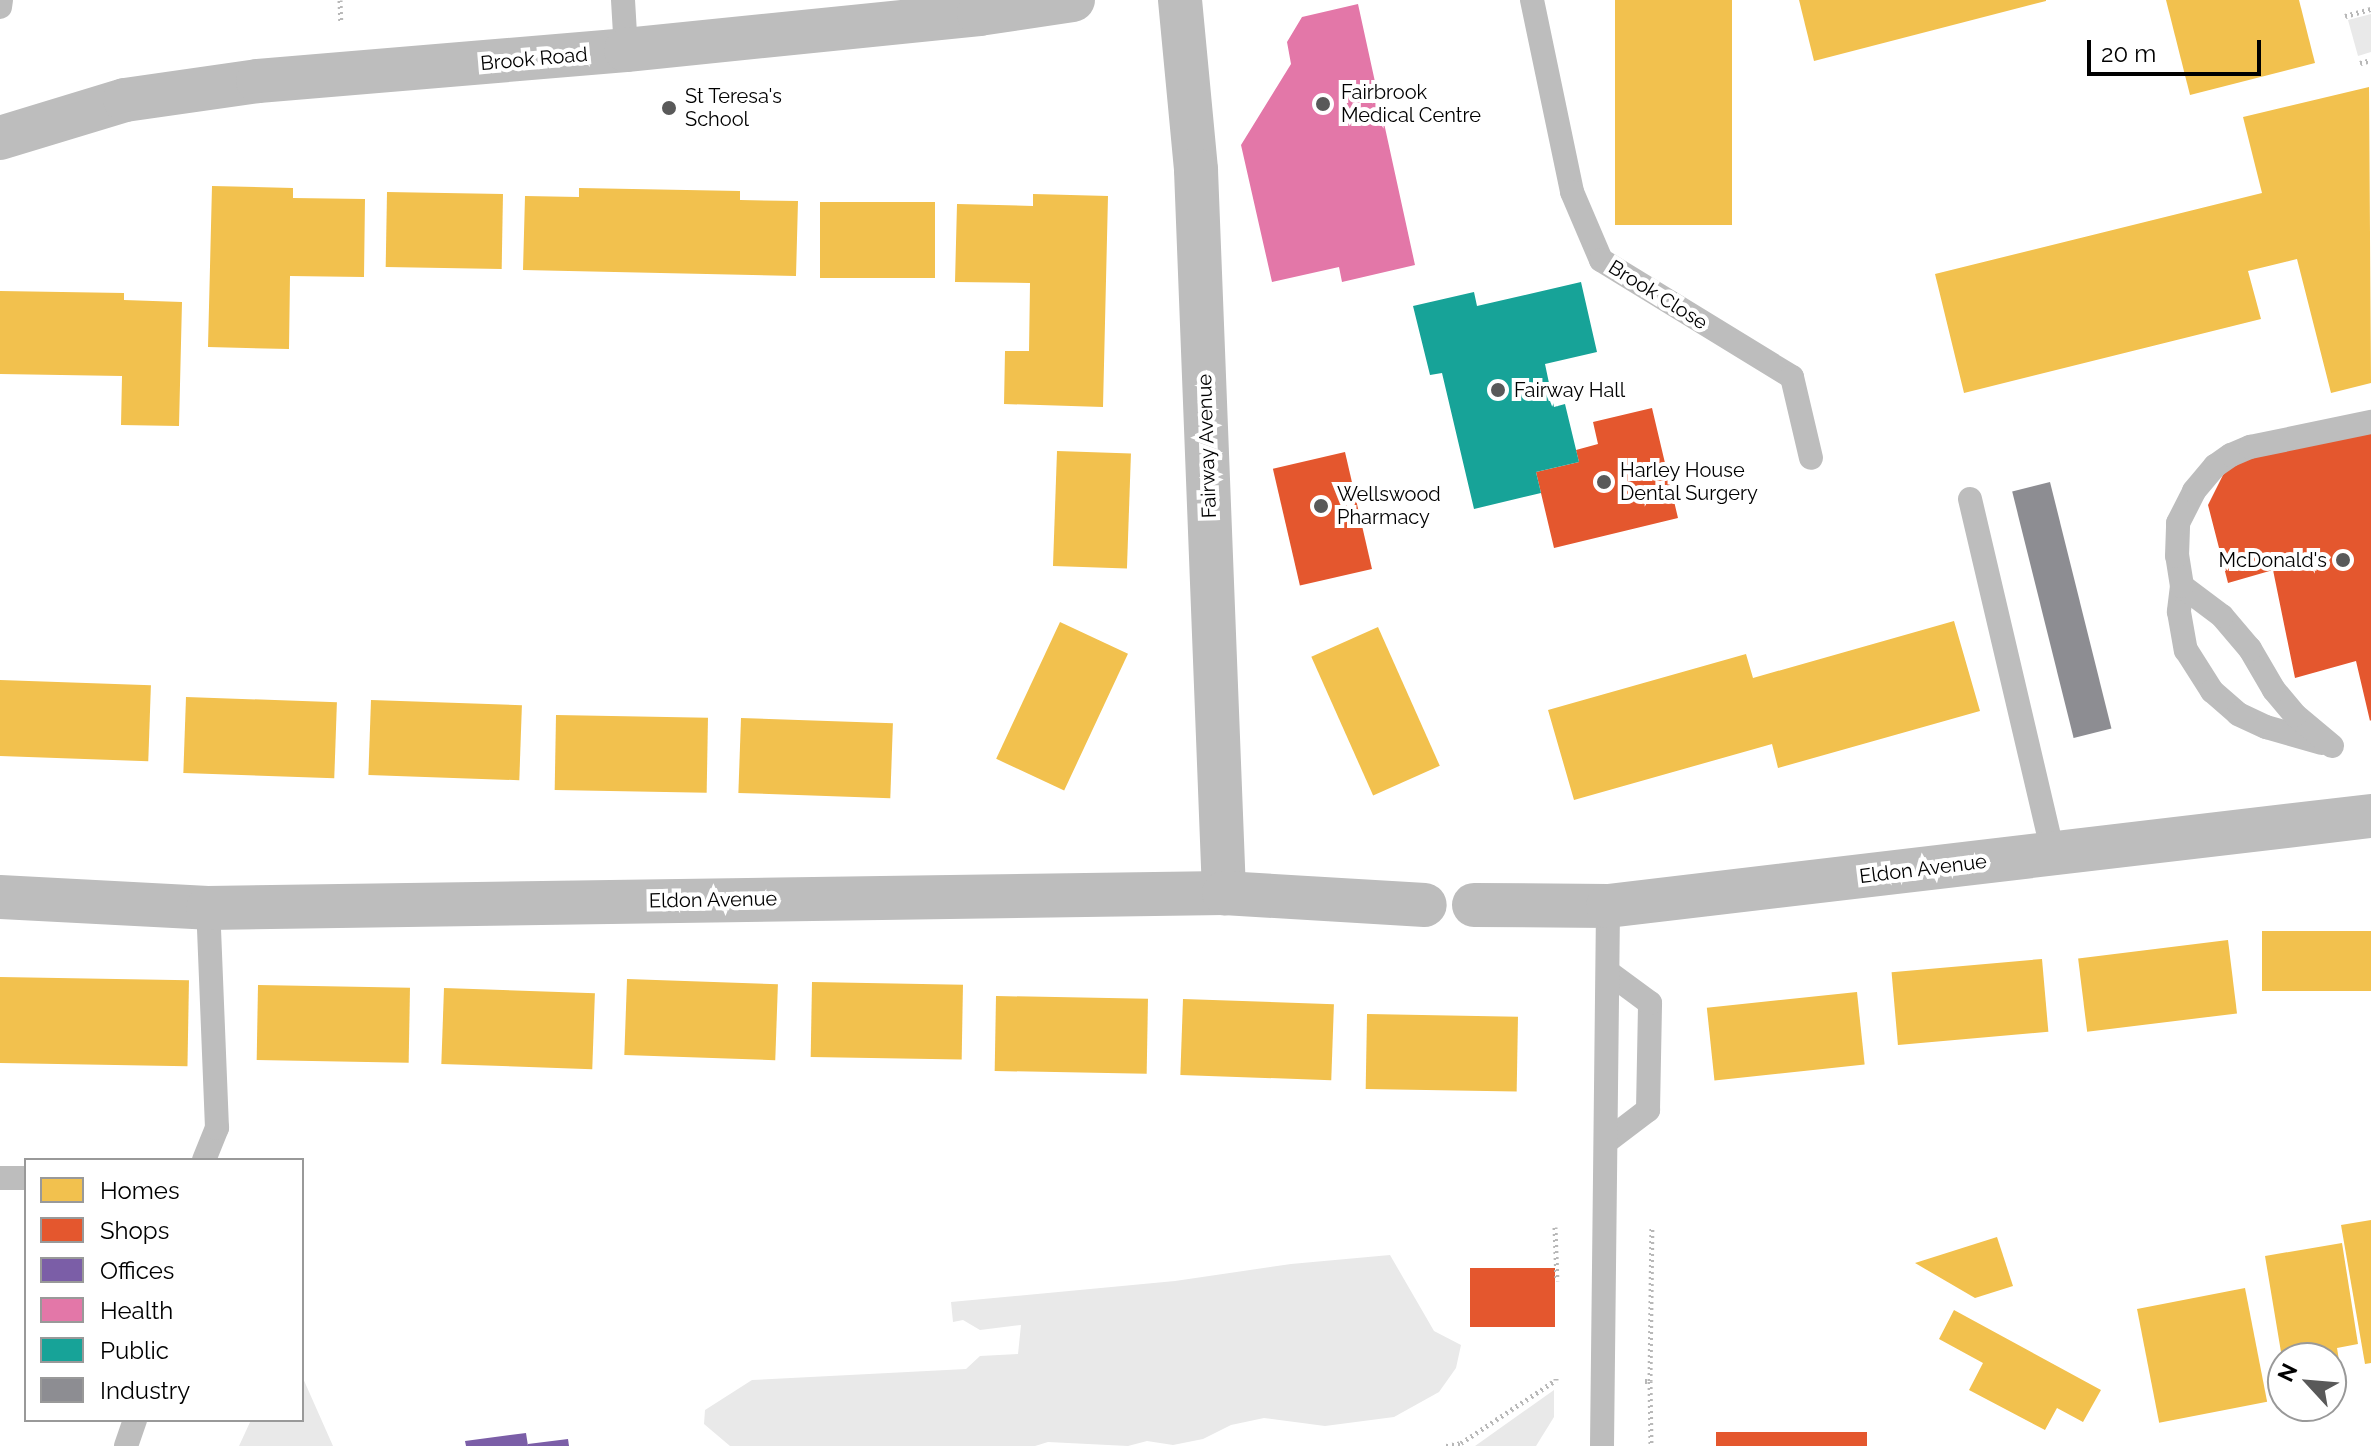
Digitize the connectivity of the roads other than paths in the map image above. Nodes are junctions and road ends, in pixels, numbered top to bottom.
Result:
1 (1, 0) edge
2 (623, 0) edge
3 (1073, 0) edge
4 (1180, 0) edge
5 (1532, 0) edge
6 (0, 7) edge
7 (862, 13) edge
8 (626, 50) junction
9 (0, 138) edge
10 (2371, 422) edge
11 (1811, 458) dead end
12 (1970, 499) dead end
13 (2182, 586) junction
14 (2371, 816) edge
15 (2053, 853) junction
16 (1224, 893) junction
17 (0, 897) edge
18 (1425, 905) dead end
19 (1474, 905) dead end
20 (1608, 906) junction
21 (208, 908) junction
22 (1608, 972) junction
23 (1606, 1142) junction
24 (205, 1158) edge
25 (0, 1178) edge
26 (24, 1178) edge
27 (134, 1422) edge
28 (126, 1446) edge
29 (1602, 1446) edge

1 - 6 lane
2 - 8 lane
3 - 7 street, Brook Road
4 - 16 street, Fairway Avenue
5 - 11 lane, Brook Close
7 - 8 street, Brook Road
8 - 9 street, Brook Road
10 - 13 lane
12 - 15 lane
13 - 13 lane
14 - 15 street, Eldon Avenue
15 - 20 street, Eldon Avenue
16 - 18 street, Eldon Avenue
16 - 21 street, Eldon Avenue
17 - 21 street, Eldon Avenue
19 - 20 street, Eldon Avenue
20 - 22 lane
21 - 24 lane
22 - 23 lane
22 - 23 lane
23 - 29 lane
25 - 26 lane
27 - 28 lane

